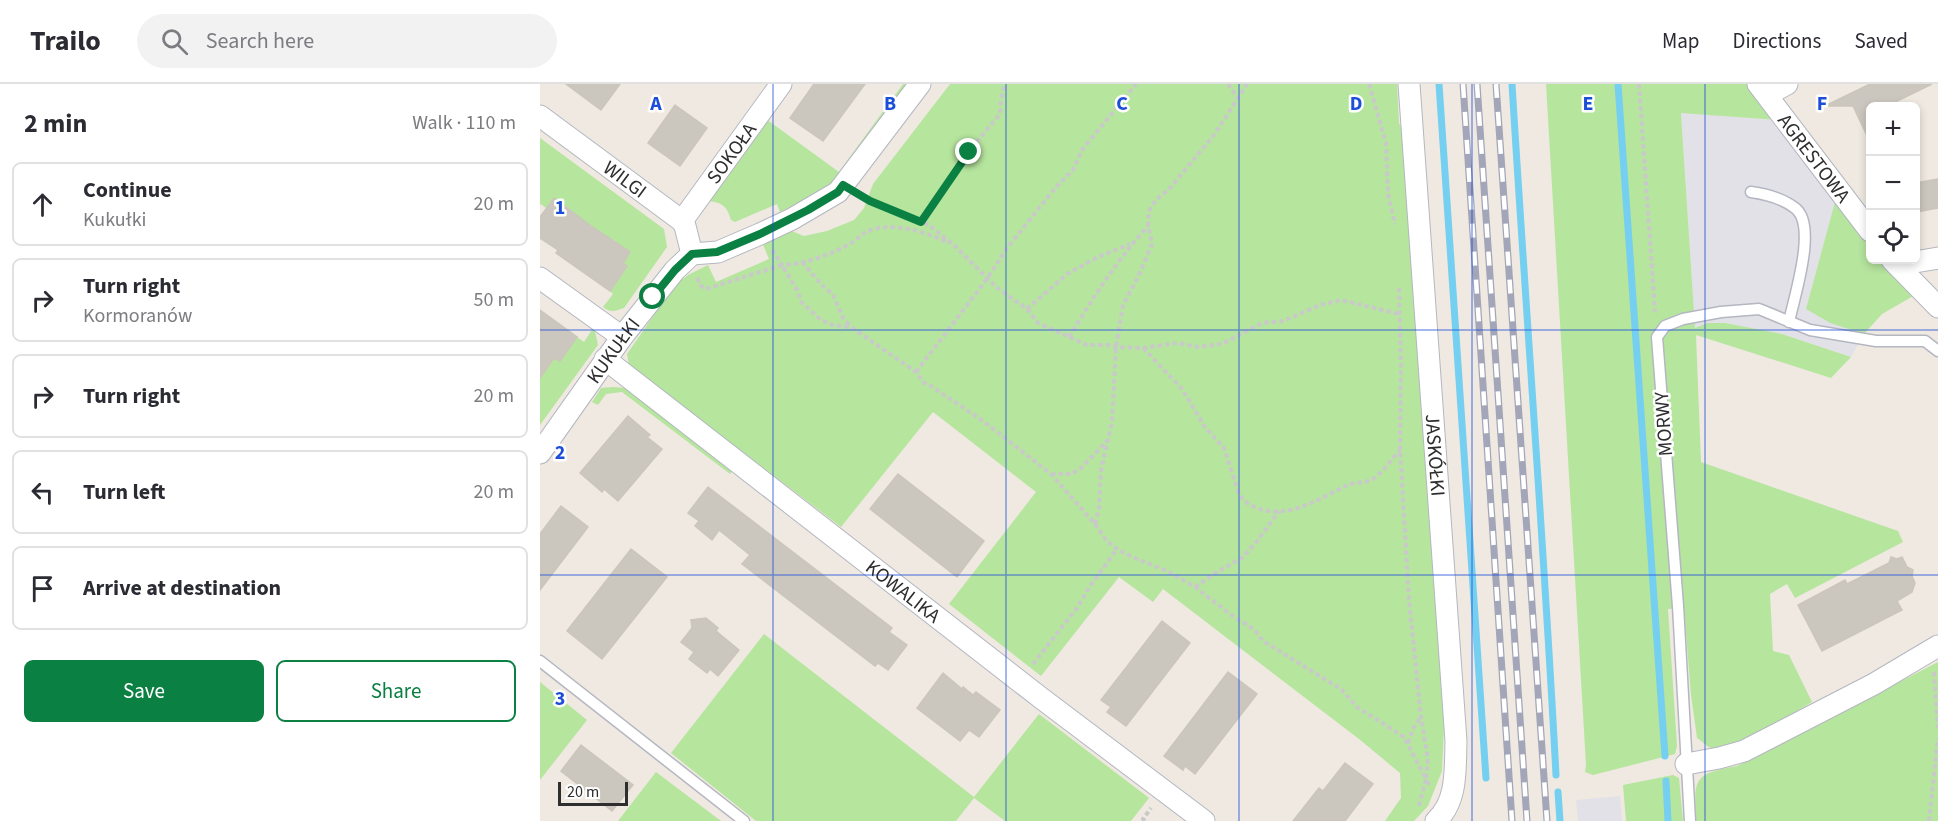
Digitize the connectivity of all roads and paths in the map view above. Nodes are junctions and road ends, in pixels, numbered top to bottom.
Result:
1 (781, 84) edge
2 (920, 84) edge
3 (1005, 84) edge
4 (1136, 84) edge
5 (1228, 84) edge
6 (1247, 84) edge
7 (1369, 84) edge
8 (1409, 84) edge
9 (1639, 84) edge
10 (1787, 84) edge
11 (1762, 89) edge
12 (1237, 98) junction
13 (540, 116) edge
14 (843, 185) junction
15 (1751, 192) dead end
16 (682, 221) junction
17 (921, 222) junction
18 (1148, 225) junction
19 (1866, 226) edge
20 (1396, 229) dead end
21 (760, 234) junction
22 (1132, 243) junction
23 (955, 246) junction
24 (688, 258) junction
25 (1938, 258) edge
26 (1920, 260) edge
27 (802, 262) junction
28 (1897, 264) edge
29 (782, 265) junction
30 (540, 278) edge
31 (987, 279) junction
32 (1400, 282) dead end
33 (1938, 307) edge
34 (1027, 309) junction
35 (1399, 314) junction
36 (1789, 321) junction
37 (851, 327) junction
38 (1426, 329) junction
39 (622, 337) junction
40 (1069, 337) junction
41 (1657, 337) junction
42 (1938, 339) edge
43 (1925, 341) junction
44 (1116, 347) junction
45 (1143, 348) junction
46 (1938, 351) edge
47 (605, 359) junction
48 (916, 372) junction
49 (1108, 440) junction
50 (1400, 449) junction
51 (540, 453) edge
52 (1051, 474) junction
53 (1279, 511) junction
54 (1095, 524) junction
55 (1117, 549) junction
56 (1195, 587) junction
57 (1935, 648) edge
58 (540, 661) edge
59 (1019, 681) junction
60 (1421, 717) junction
61 (1938, 728) edge
62 (1938, 738) edge
63 (1408, 744) junction
64 (1686, 764) junction
65 (1425, 779) junction
66 (1450, 802) junction
67 (1427, 816) edge
68 (744, 821) edge
69 (1204, 821) edge
70 (1690, 821) edge
71 (1929, 821) edge

1 - 16 street, SOKOŁA
2 - 14 street
3 - 17 path
4 - 31 path
5 - 12 path
6 - 12 path
7 - 20 path
8 - 38 street, JASKÓŁKI
9 - 41 path
10 - 11 street
11 - 19 street, AGRESTOWA
12 - 18 path
13 - 16 street, WILGI
14 - 17 path
14 - 21 street
15 - 36 lane
16 - 24 street
17 - 23 path
18 - 22 path
18 - 44 path
21 - 24 street
21 - 29 path
22 - 34 path
22 - 40 path
23 - 27 path
23 - 31 path
24 - 29 path
24 - 39 street, KUKUŁKI
25 - 26 street
27 - 29 path
27 - 37 path
28 - 33 street
29 - 37 path
30 - 39 street
31 - 34 path
31 - 48 path
32 - 35 path
34 - 40 path
35 - 38 path
35 - 45 path
35 - 50 path
36 - 41 lane
36 - 43 lane
37 - 48 path
38 - 66 street, JASKÓŁKI
39 - 47 street, KUKUŁKI
40 - 44 path
41 - 64 lane, MORWY
42 - 43 lane
43 - 46 lane
44 - 45 path
44 - 49 path
45 - 53 path
47 - 51 street, KUKUŁKI
47 - 59 street, KOWALIKA
48 - 52 path
49 - 52 path
49 - 54 path
50 - 53 path
50 - 60 path
52 - 54 path
53 - 56 path
54 - 55 path
55 - 56 path
55 - 59 path
56 - 63 path
57 - 61 path
57 - 64 street
58 - 68 lane
59 - 69 street, KOWALIKA
60 - 63 path
60 - 65 path
62 - 71 path
63 - 65 path
64 - 70 lane, MORWY
65 - 66 path
65 - 67 path
66 - 67 street, JASKÓŁKI

